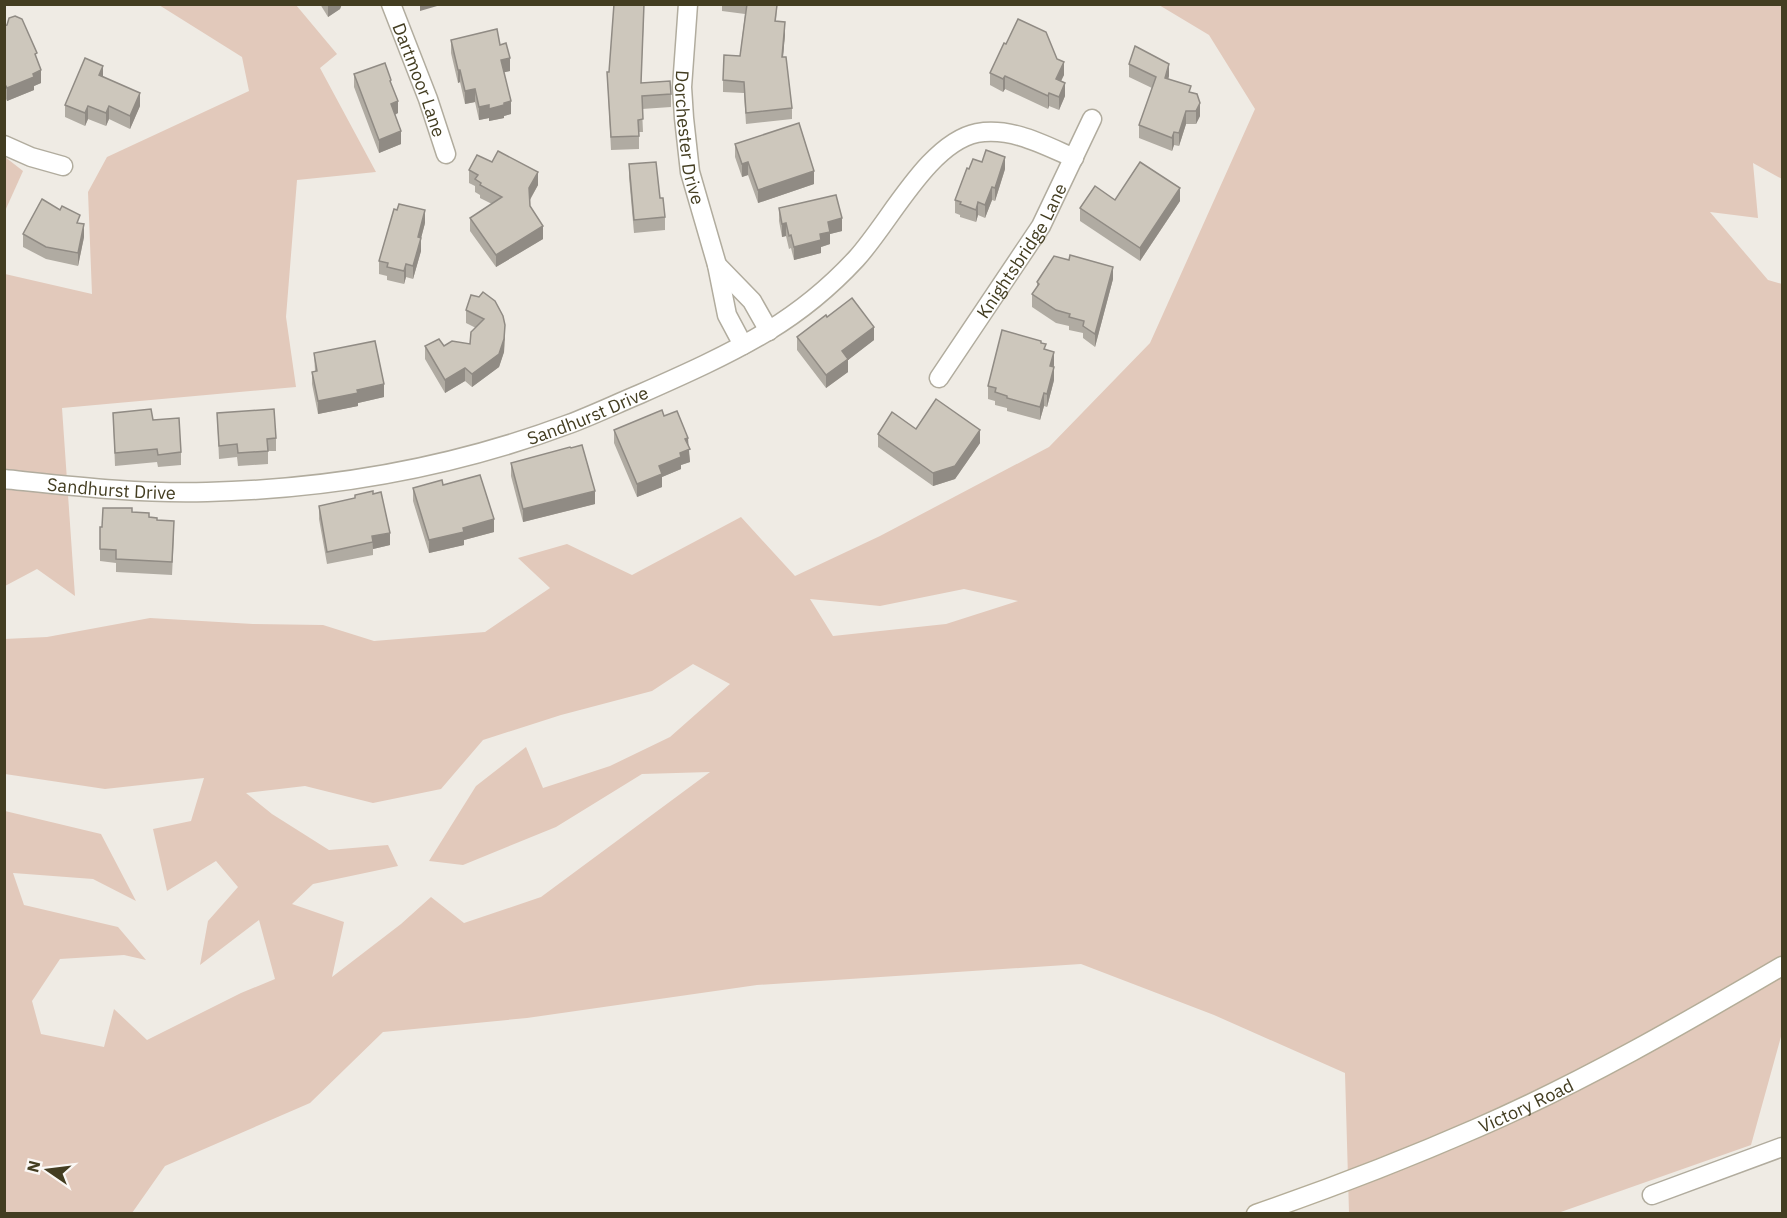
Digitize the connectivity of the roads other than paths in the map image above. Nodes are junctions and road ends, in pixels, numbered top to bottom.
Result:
1 (391, 4) edge
2 (687, 4) edge
3 (1092, 119) dead end
4 (4, 145) edge
5 (446, 154) dead end
6 (1074, 158) junction
7 (63, 166) dead end
8 (717, 265) junction
9 (769, 331) junction
10 (743, 345) junction
11 (939, 378) dead end
12 (4, 479) edge
13 (1782, 966) edge
14 (1782, 1147) edge
15 (1652, 1195) dead end
16 (1256, 1214) edge

1 - 5 street, Dartmoor Lane
2 - 8 street, Dorchester Drive
3 - 6 street, Knightsbridge Lane
4 - 7 street
6 - 9 street, Sandhurst Drive
6 - 11 street, Knightsbridge Lane
8 - 9 street, Dorchester Drive
8 - 10 street, Dorchester Drive
9 - 10 street, Sandhurst Drive
10 - 12 street, Sandhurst Drive
13 - 16 street, Victory Road
14 - 15 street

